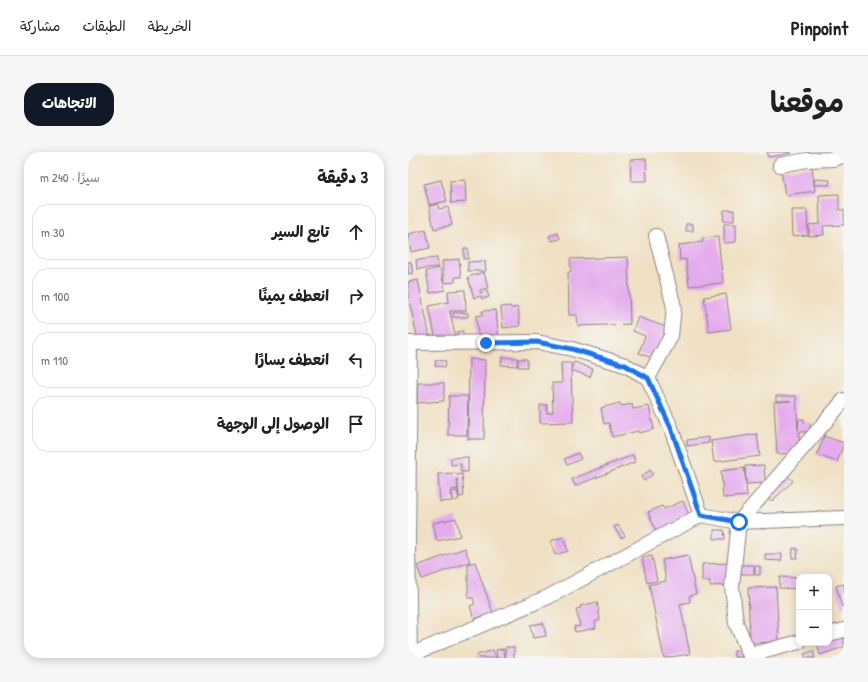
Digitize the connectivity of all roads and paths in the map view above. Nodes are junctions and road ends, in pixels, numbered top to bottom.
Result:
1 (844, 155) edge
2 (780, 165) dead end
3 (656, 236) dead end
4 (409, 343) edge
5 (648, 378) junction
6 (844, 400) edge
7 (701, 515) junction
8 (844, 518) edge
9 (739, 522) junction
10 (408, 548) edge
11 (844, 630) edge
12 (832, 633) edge
13 (796, 643) edge
14 (413, 655) edge
15 (750, 657) edge

1 - 2 street
3 - 5 street
4 - 5 street
4 - 10 street
5 - 7 street
6 - 9 street
7 - 9 street
7 - 14 street
8 - 9 street
9 - 15 street
10 - 14 street
11 - 12 street
13 - 15 street

